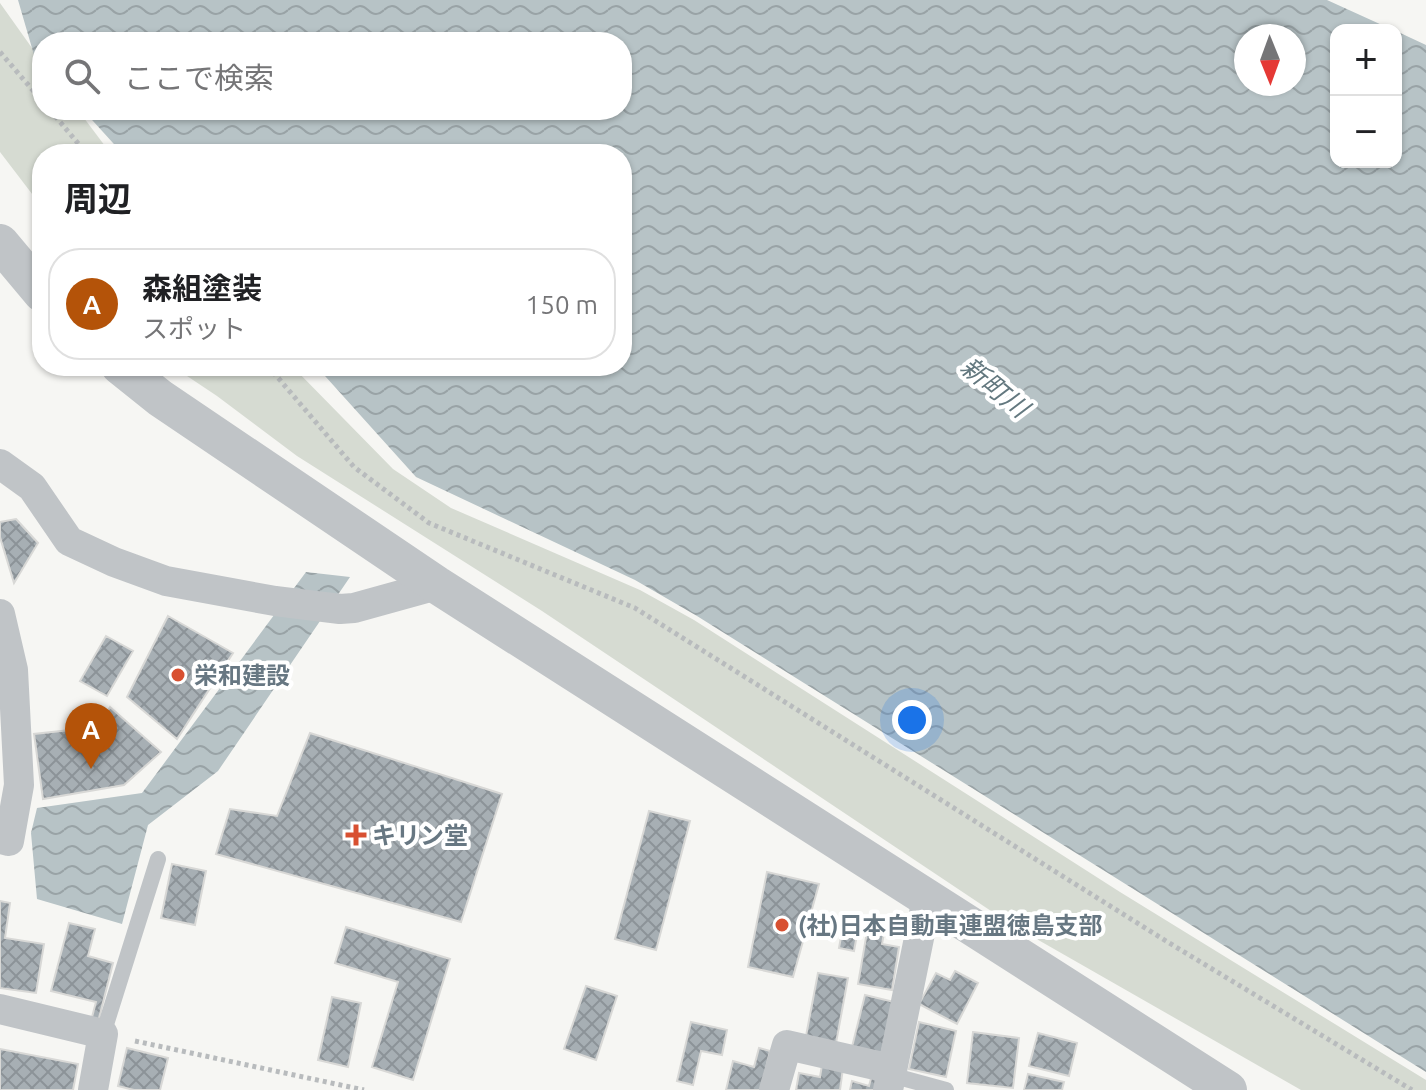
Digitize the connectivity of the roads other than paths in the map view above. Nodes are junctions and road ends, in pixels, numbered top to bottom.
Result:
1 (0, 243) edge
2 (32, 281) edge
3 (132, 376) edge
4 (0, 464) edge
5 (437, 585) junction
6 (0, 614) edge
7 (0, 839) edge
8 (158, 859) dead end
9 (927, 899) junction
10 (0, 1009) edge
11 (103, 1034) junction
12 (890, 1078) edge
13 (93, 1090) edge
14 (774, 1090) edge
15 (946, 1090) edge
16 (1228, 1090) edge

1 - 2 street
3 - 5 street
4 - 5 street
5 - 9 street
6 - 7 street
8 - 11 lane
9 - 12 street
9 - 16 street
10 - 11 street
11 - 13 street
12 - 14 street
12 - 15 lane

